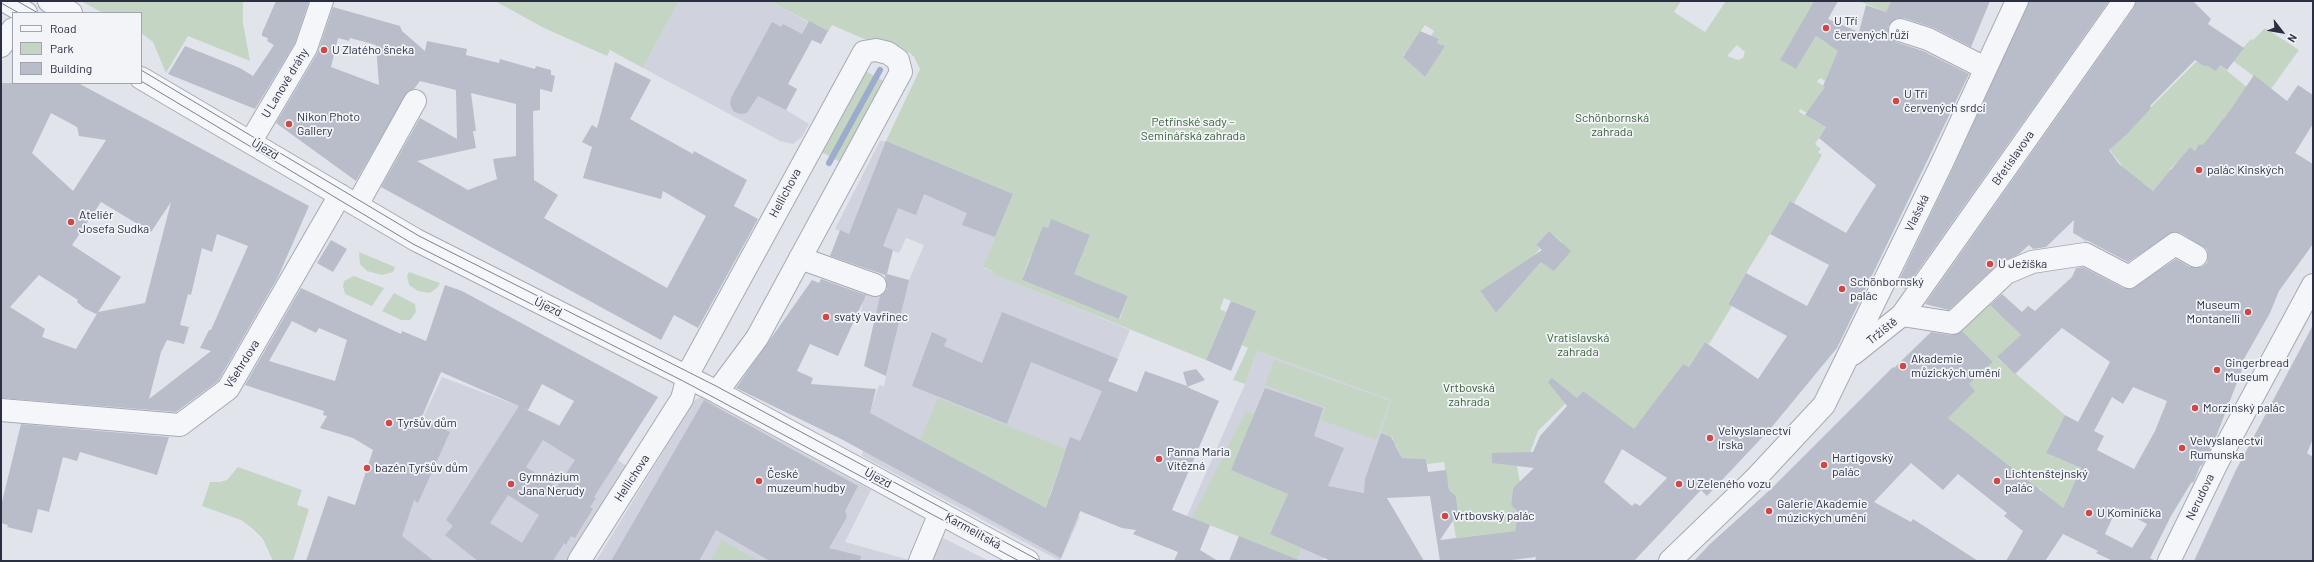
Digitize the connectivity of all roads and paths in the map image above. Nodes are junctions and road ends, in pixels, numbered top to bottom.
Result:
1 (49, 1) edge
2 (322, 1) edge
3 (2017, 1) edge
4 (2124, 1) edge
5 (69, 12) edge
6 (12, 25) edge
7 (1900, 30) dead end
8 (1, 46) edge
9 (142, 67) edge
10 (1985, 68) junction
11 (142, 79) edge
12 (161, 89) junction
13 (415, 101) dead end
14 (251, 141) junction
15 (349, 200) junction
16 (2196, 256) dead end
17 (800, 258) junction
18 (875, 284) dead end
19 (2313, 285) edge
20 (1902, 315) junction
21 (1848, 358) junction
22 (686, 377) junction
23 (717, 392) junction
24 (1, 410) edge
25 (940, 513) junction
26 (920, 559) edge
27 (579, 561) edge
28 (1028, 561) edge
29 (1670, 561) edge
30 (2169, 561) edge

1 - 5 street
2 - 14 street, U Lanové dráhy
3 - 10 street, Vlašská
4 - 20 street, Břetislavova
6 - 8 street
7 - 10 street
9 - 12 street, Újezd
10 - 21 street, Vlašská
11 - 12 street, Újezd
12 - 14 street, Újezd
13 - 15 street, Všehrdova
14 - 15 street, Újezd
15 - 22 street, Újezd
15 - 24 street, Všehrdova
16 - 20 street, Tržiště
17 - 18 street
17 - 22 street, Hellichova
17 - 23 street, Hellichova
19 - 30 street, Nerudova
20 - 21 street, Tržiště
21 - 29 street, Tržiště
22 - 23 street, Újezd
22 - 27 street, Hellichova
23 - 25 street, Újezd
25 - 26 street
25 - 28 street, Karmelitská

